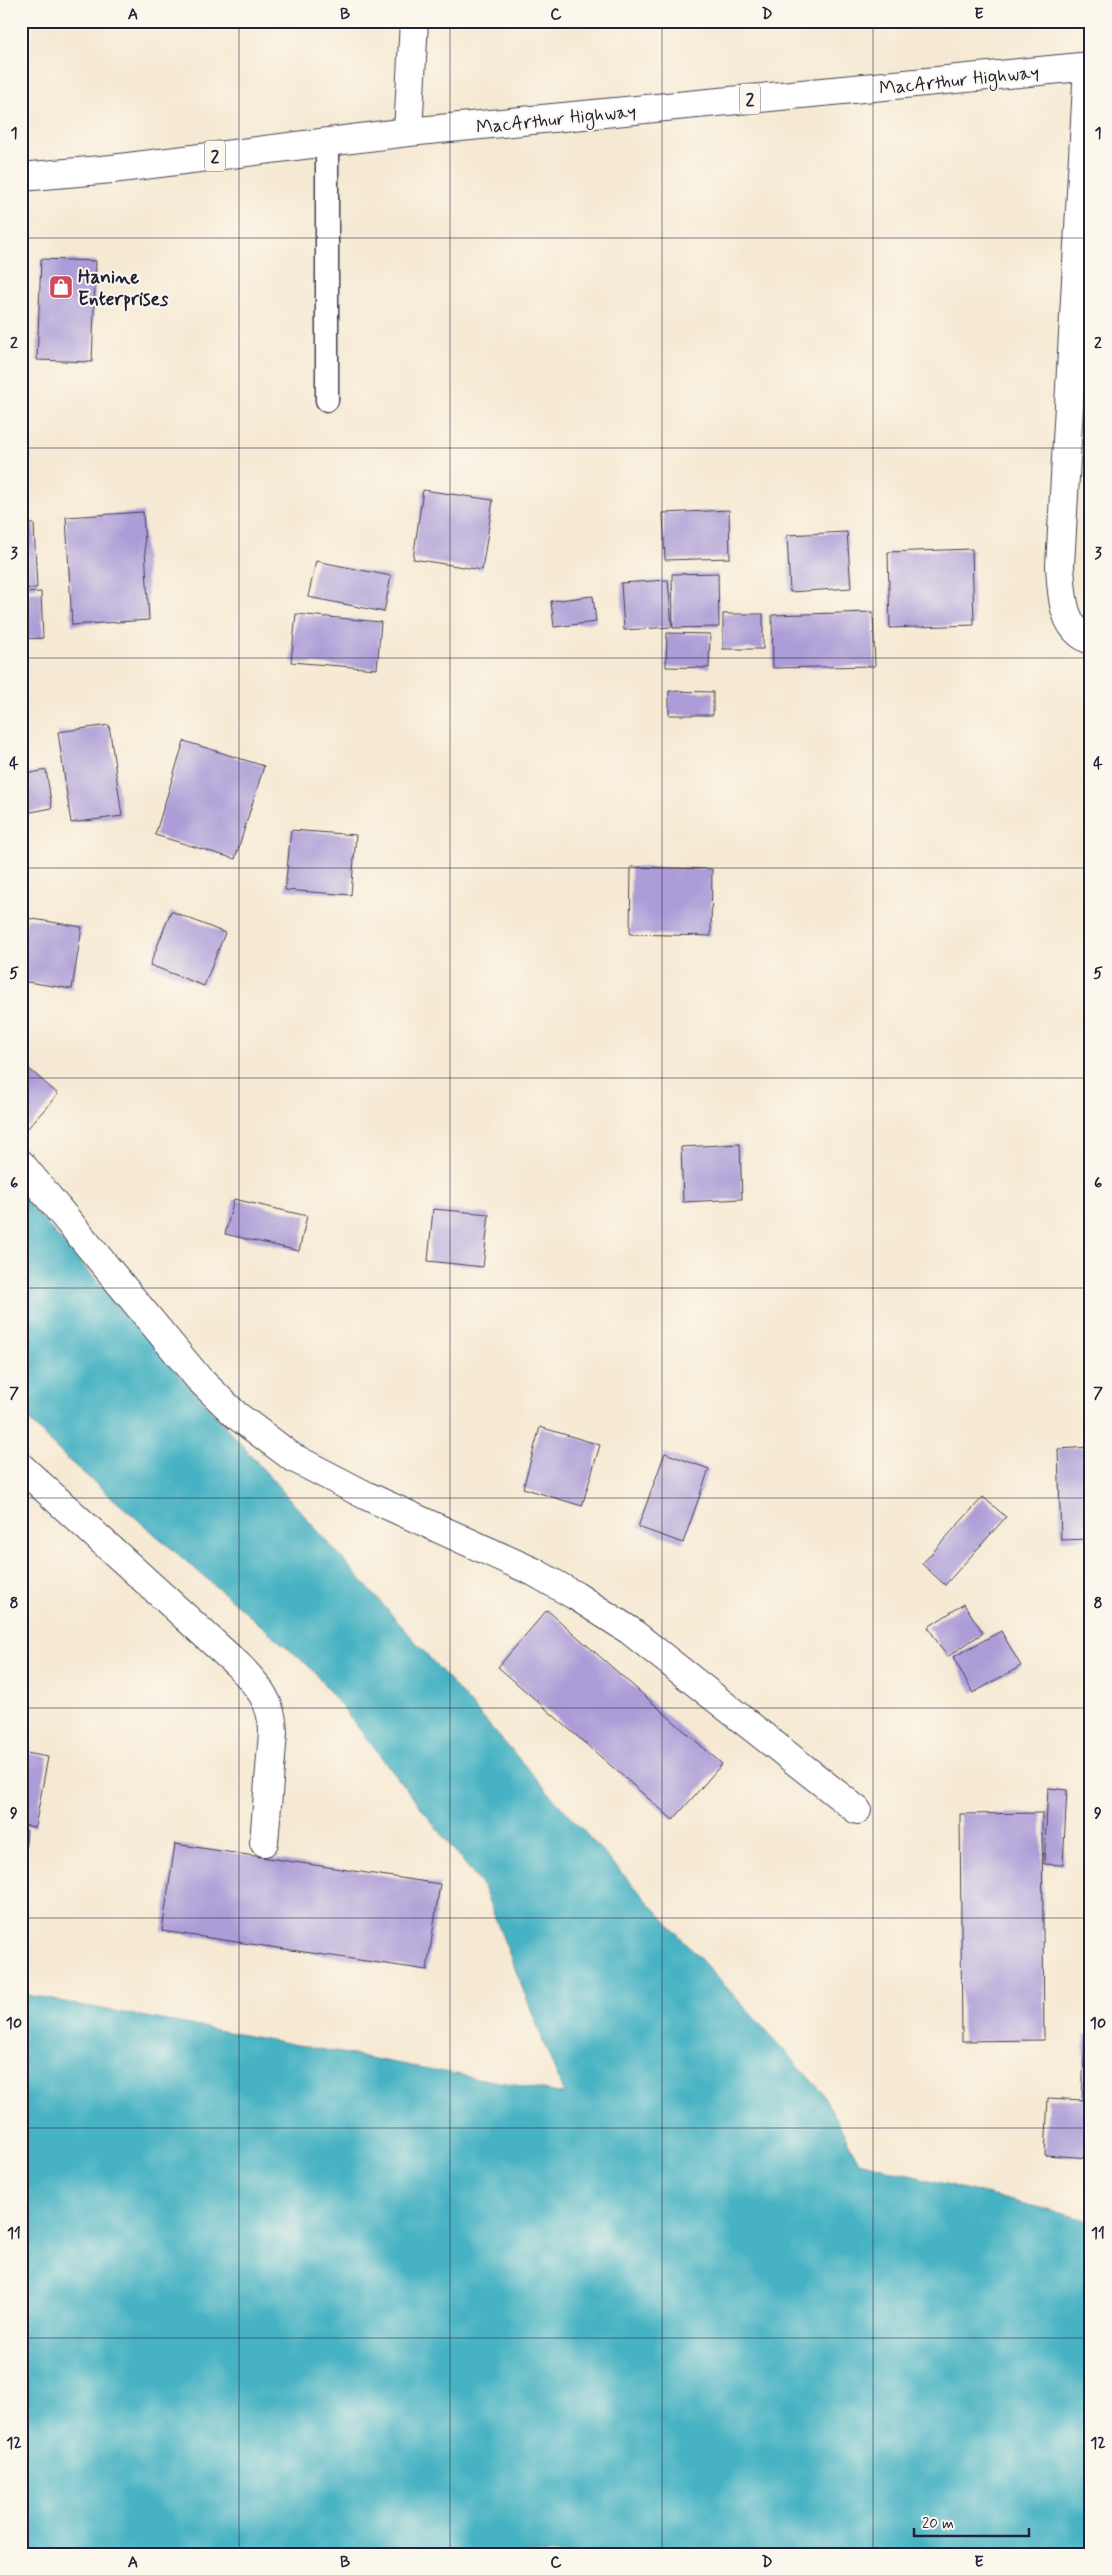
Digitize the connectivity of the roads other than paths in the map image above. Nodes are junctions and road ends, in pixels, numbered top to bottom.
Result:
1 (414, 21) edge
2 (1089, 67) edge
3 (408, 132) junction
4 (327, 142) junction
5 (21, 177) edge
6 (328, 400) dead end
7 (1091, 640) edge
8 (21, 1164) edge
9 (21, 1467) edge
10 (857, 1810) dead end
11 (264, 1842) dead end

1 - 3 main road
2 - 3 main road, MacArthur Highway / 2
2 - 7 main road
3 - 4 main road, MacArthur Highway / 2
4 - 5 main road, MacArthur Highway / 2
4 - 6 lane
8 - 10 main road
9 - 11 main road

